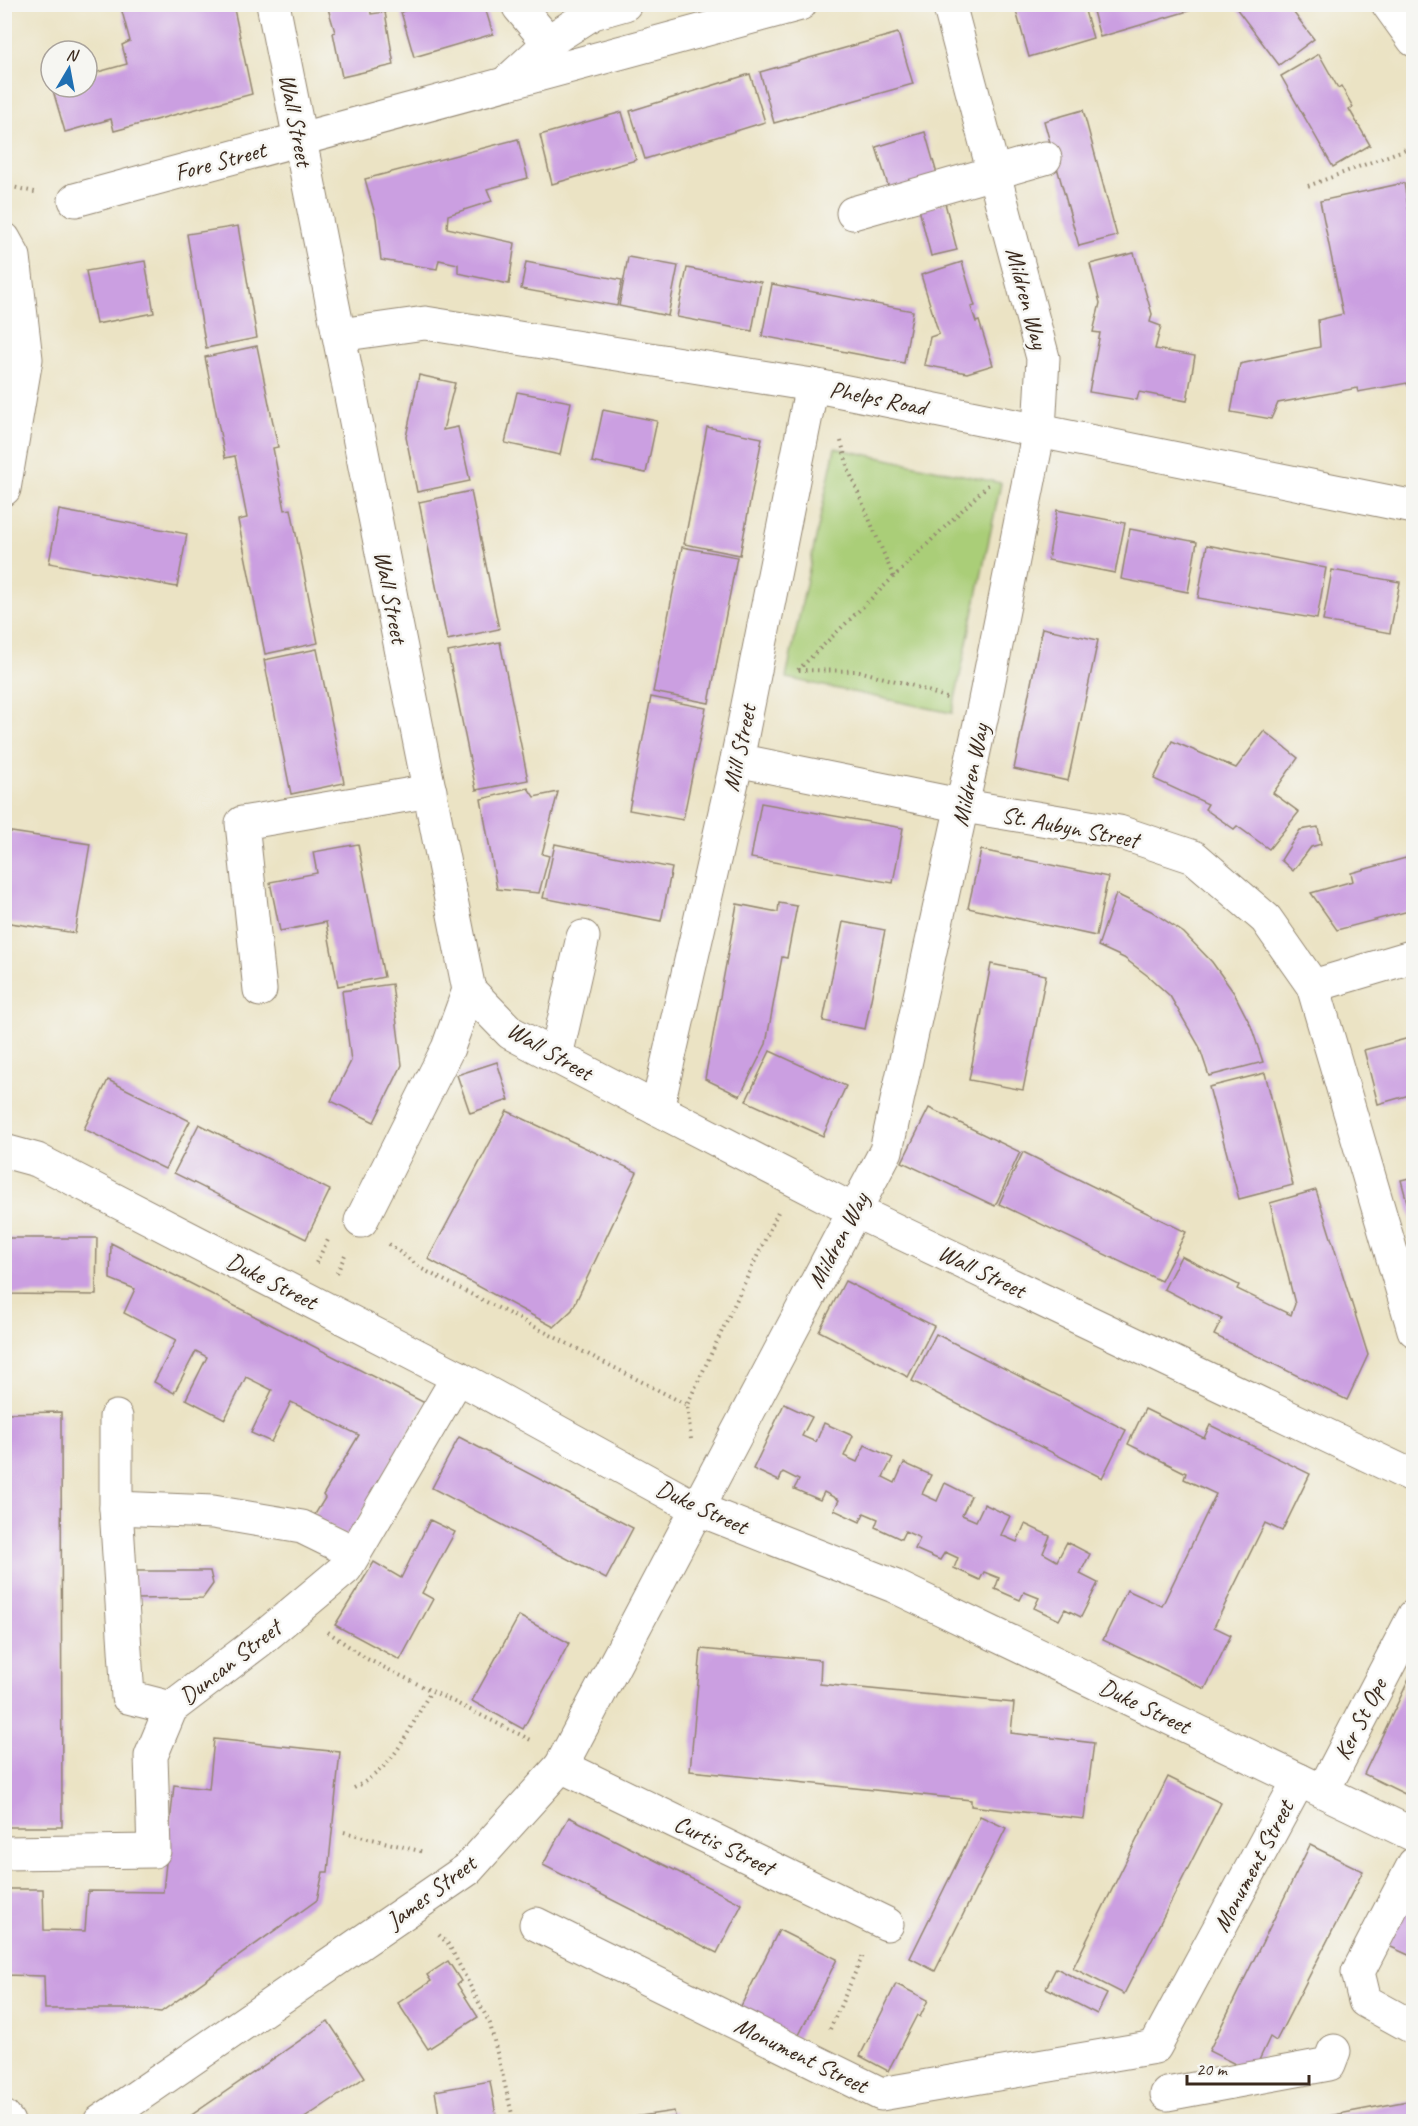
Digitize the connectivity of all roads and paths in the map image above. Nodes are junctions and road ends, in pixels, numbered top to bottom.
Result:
1 (273, 4) edge
2 (625, 4) edge
3 (800, 4) edge
4 (949, 4) edge
5 (1388, 4) edge
6 (519, 8) dead end
7 (1413, 40) edge
8 (549, 44) junction
9 (505, 84) junction
10 (300, 140) junction
11 (1413, 146) edge
12 (1045, 158) dead end
13 (994, 173) junction
14 (1308, 186) dead end
15 (75, 200) dead end
16 (853, 213) dead end
17 (4, 239) edge
18 (339, 335) junction
19 (812, 385) junction
20 (1039, 430) junction
21 (840, 436) dead end
22 (987, 487) dead end
23 (4, 489) edge
24 (1413, 507) edge
25 (894, 578) junction
26 (756, 665) junction
27 (798, 670) junction
28 (983, 710) junction
29 (737, 760) junction
30 (430, 791) junction
31 (964, 807) junction
32 (584, 937) dead end
33 (1413, 956) edge
34 (1312, 986) junction
35 (260, 990) dead end
36 (469, 990) junction
37 (556, 1056) junction
38 (657, 1109) junction
39 (4, 1151) edge
40 (794, 1179) junction
41 (853, 1210) junction
42 (361, 1221) joint
43 (422, 1269) dead end
44 (321, 1306) junction
45 (1413, 1330) edge
46 (458, 1377) junction
47 (116, 1417) dead end
48 (1413, 1477) edge
49 (116, 1508) junction
50 (698, 1509) junction
51 (353, 1552) junction
52 (313, 1595) junction
53 (1413, 1616) edge
54 (431, 1690) junction
55 (171, 1708) junction
56 (564, 1762) junction
57 (1311, 1786) junction
58 (354, 1788) dead end
59 (344, 1832) dead end
60 (1413, 1835) edge
61 (4, 1852) edge
62 (1413, 1864) edge
63 (473, 1865) junction
64 (412, 1908) junction
65 (884, 1922) joint
66 (536, 1923) dead end
67 (1413, 2028) edge
68 (1155, 2047) junction
69 (1334, 2051) dead end
70 (815, 2062) junction
71 (1170, 2108) edge
72 (4, 2116) edge
73 (8, 2121) edge
74 (100, 2121) edge
75 (514, 2121) edge

1 - 10 street, Wall Street
2 - 8 street, Fore Street
3 - 9 street, Fore Street
4 - 13 street, Mildren Way
5 - 7 street
6 - 8 street
8 - 9 street, Fore Street
9 - 10 street, Fore Street
10 - 15 street, Fore Street
10 - 18 street, Wall Street
11 - 14 path
12 - 13 street
13 - 16 street
13 - 20 street, Mildren Way
17 - 23 street
18 - 19 street, Phelps Road
18 - 30 street, Wall Street
19 - 20 street, Phelps Road
19 - 26 street, Mill Street
20 - 24 street, Phelps Road
20 - 28 street, Mildren Way
21 - 25 path
22 - 25 path
25 - 27 path
26 - 27 path
26 - 29 street, Mill Street
27 - 28 path
28 - 31 street, Mildren Way
29 - 31 street, St. Aubyn Street
29 - 38 street, Mill Street
30 - 35 street
30 - 36 street, Wall Street
31 - 34 street, St. Aubyn Street
31 - 41 street, Mildren Way
32 - 37 street
33 - 34 street
34 - 45 street, St. Aubyn Street
36 - 37 street, Wall Street
36 - 42 street
37 - 38 street, Wall Street
38 - 40 street, Wall Street
39 - 44 street, Duke Street
40 - 41 street, Wall Street
40 - 43 path
41 - 48 street, Wall Street
41 - 50 street, Mildren Way
42 - 44 path
44 - 46 street, Duke Street
46 - 50 street, Duke Street
46 - 51 street, Duncan Street
47 - 49 street
49 - 51 street
49 - 55 street
50 - 56 street, James Street
50 - 57 street, Duke Street
51 - 52 street, Duncan Street
52 - 54 path
52 - 55 street, Duncan Street
53 - 57 street, Ker St Ope
54 - 56 path
54 - 58 path
55 - 61 street, Duncan Street
56 - 63 street, James Street
56 - 65 street, Curtis Street
57 - 60 street, Duke Street
57 - 68 street, Monument Street
59 - 63 path
62 - 67 street
63 - 64 street, James Street
64 - 74 street, James Street
64 - 75 path
65 - 70 path
66 - 70 street, Monument Street
68 - 70 street, Monument Street
68 - 71 street
69 - 71 street
72 - 73 street

